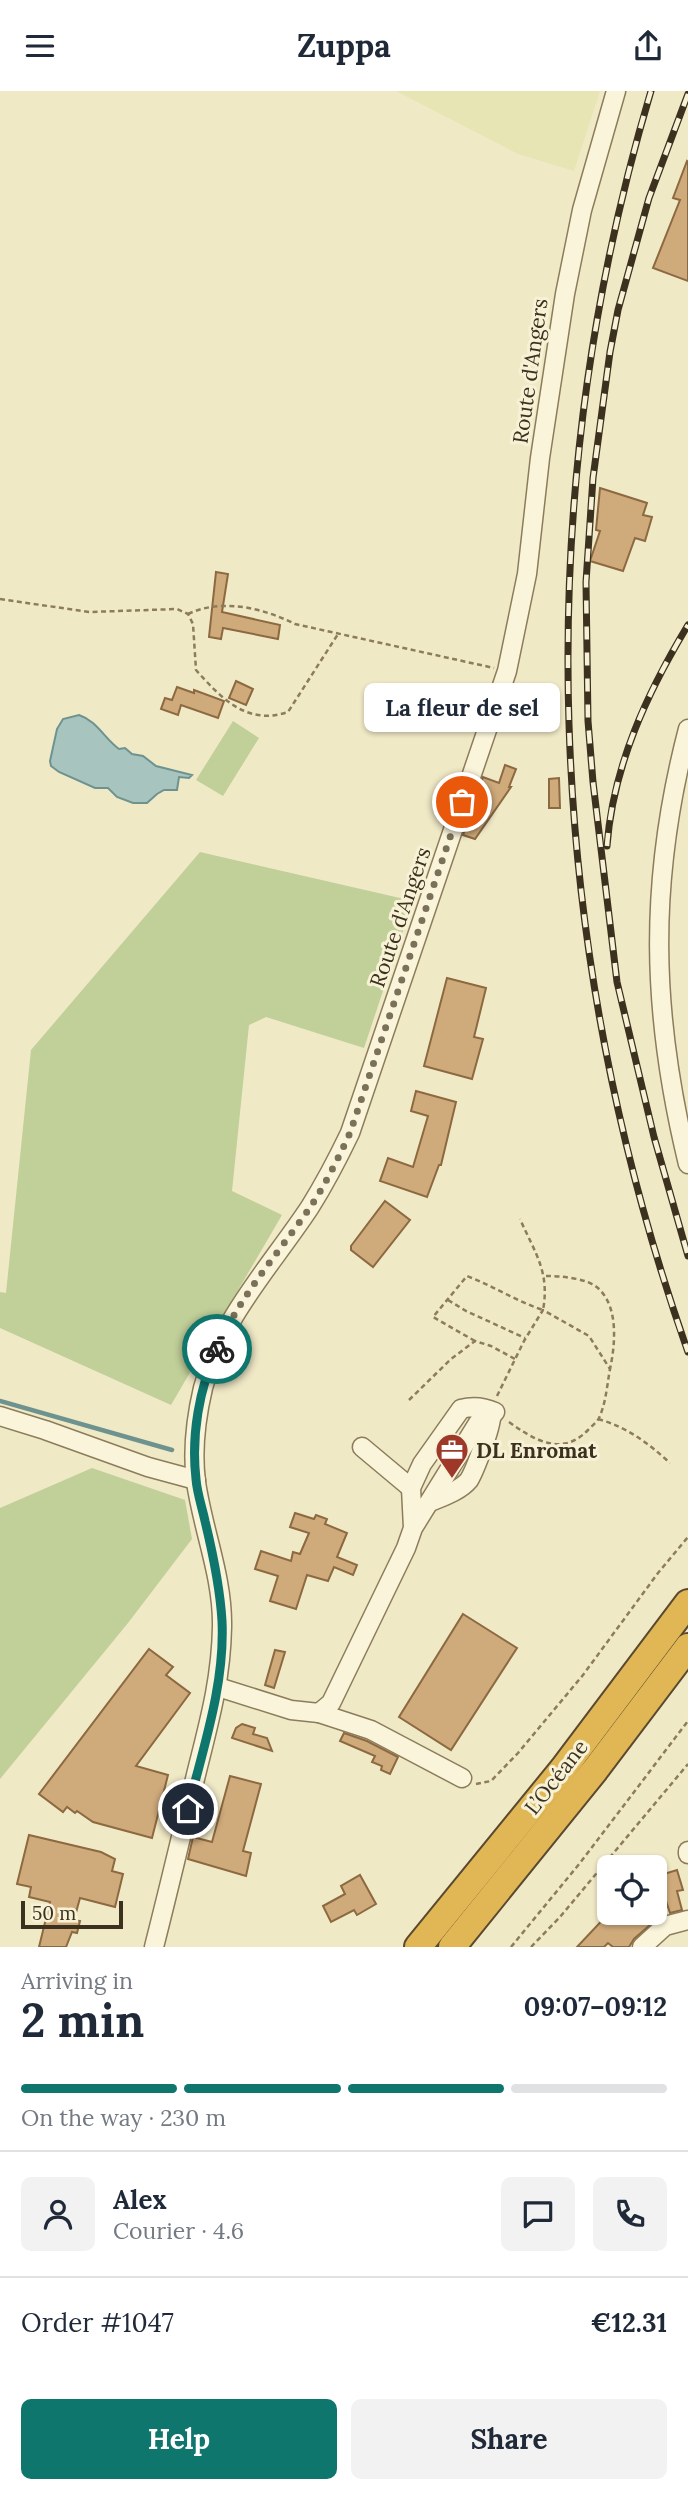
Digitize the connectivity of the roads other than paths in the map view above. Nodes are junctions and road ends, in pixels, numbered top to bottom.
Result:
1 (616, 91) edge
2 (688, 729) edge
3 (688, 1164) edge
4 (0, 1416) edge
5 (362, 1447) dead end
6 (196, 1480) junction
7 (411, 1488) junction
8 (413, 1528) junction
9 (688, 1603) edge
10 (688, 1647) edge
11 (218, 1685) junction
12 (319, 1713) junction
13 (462, 1778) road end
14 (688, 1920) edge
15 (141, 1924) dead end
16 (159, 1928) junction
17 (155, 1947) edge
18 (418, 1947) edge
19 (452, 1947) edge
20 (642, 1947) edge

1 - 6 street, Route d'Angers
2 - 3 street
4 - 6 street
5 - 7 street
6 - 11 street, Route d'Angers
7 - 8 street
7 - 8 street
8 - 12 street
9 - 18 highway, L’Océane
10 - 19 highway, L’Océane
11 - 12 street
11 - 16 street, Route d'Angers
12 - 13 street
14 - 20 street
15 - 16 street
16 - 17 street, Route d'Angers

